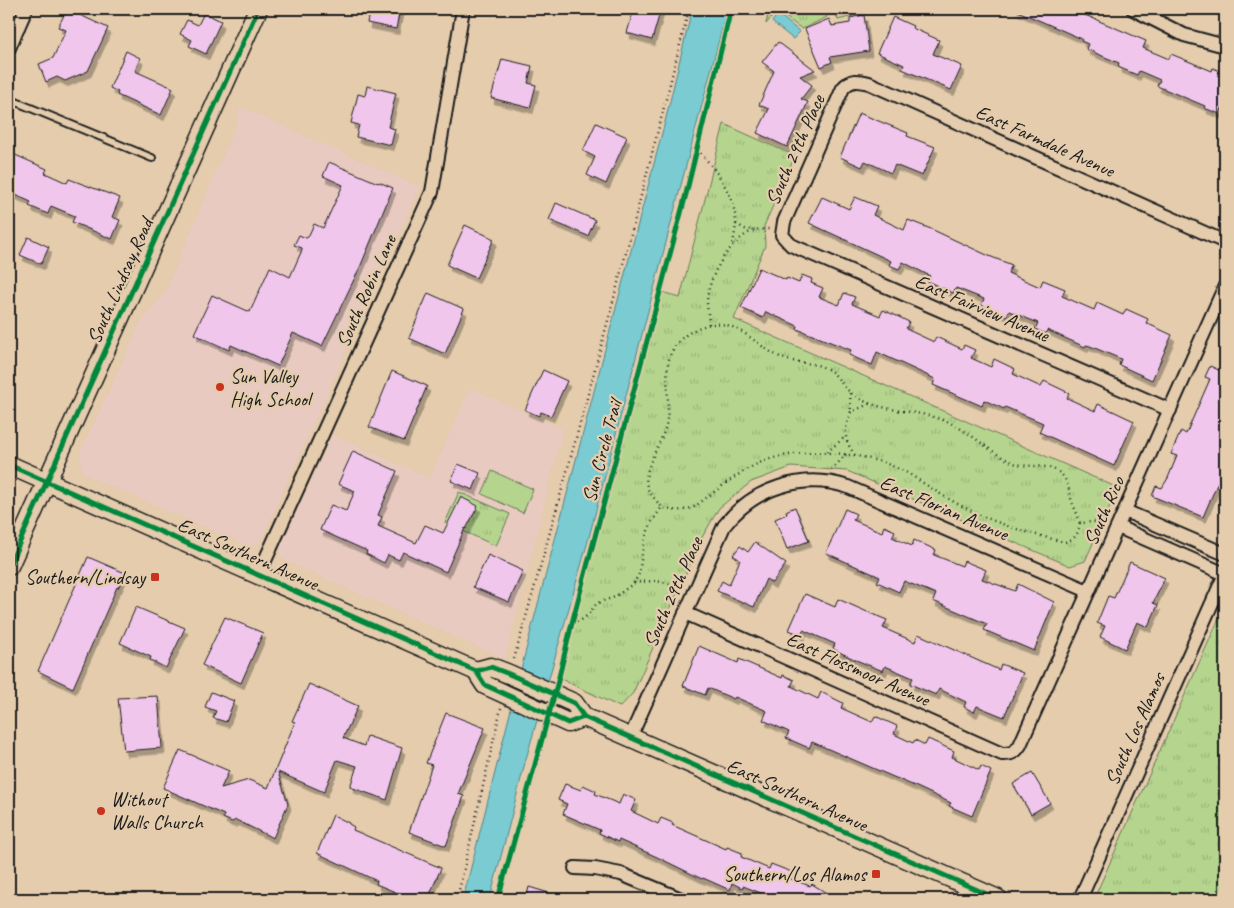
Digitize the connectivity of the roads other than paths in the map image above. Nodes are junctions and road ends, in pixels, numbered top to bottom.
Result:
1 (26, 9) edge
2 (258, 9) edge
3 (463, 9) edge
4 (1133, 9) edge
5 (1225, 46) edge
6 (9, 48) edge
7 (848, 82) joint
8 (9, 99) edge
9 (152, 158) dead end
10 (782, 232) joint
11 (1225, 242) edge
12 (1225, 286) edge
13 (1170, 410) junction
14 (9, 465) edge
15 (47, 482) junction
16 (780, 487) joint
17 (1122, 519) junction
18 (1225, 554) edge
19 (9, 566) edge
20 (1225, 574) edge
21 (258, 576) junction
22 (1088, 591) junction
23 (685, 613) junction
24 (476, 671) junction
25 (584, 717) junction
26 (630, 738) junction
27 (1016, 751) joint
28 (575, 868) dead end
29 (681, 899) edge
30 (998, 899) edge
31 (1080, 899) edge

1 - 6 street
2 - 15 main road, South Lindsay Road
3 - 21 street, South Robin Lane
4 - 5 street
7 - 10 street, South 29th Place
7 - 11 street, East Farmdale Avenue
8 - 9 lane
10 - 13 street, East Fairview Avenue
12 - 13 street, South Rico
13 - 17 street, South Rico
14 - 15 main road, East Southern Avenue
15 - 19 main road, South Lindsay Road
15 - 21 main road, East Southern Avenue
16 - 22 street, East Florian Avenue
16 - 23 street, South 29th Place
17 - 18 street
17 - 20 street
17 - 22 street, South Rico
20 - 31 street, South Los Alamos
21 - 24 main road, East Southern Avenue
22 - 27 street, South Rico
23 - 26 street, South 29th Place
23 - 27 street, East Flossmoor Avenue
24 - 25 main road, East Southern Avenue
24 - 25 main road, East Southern Avenue
25 - 26 main road, East Southern Avenue
26 - 30 main road, East Southern Avenue
28 - 29 street

